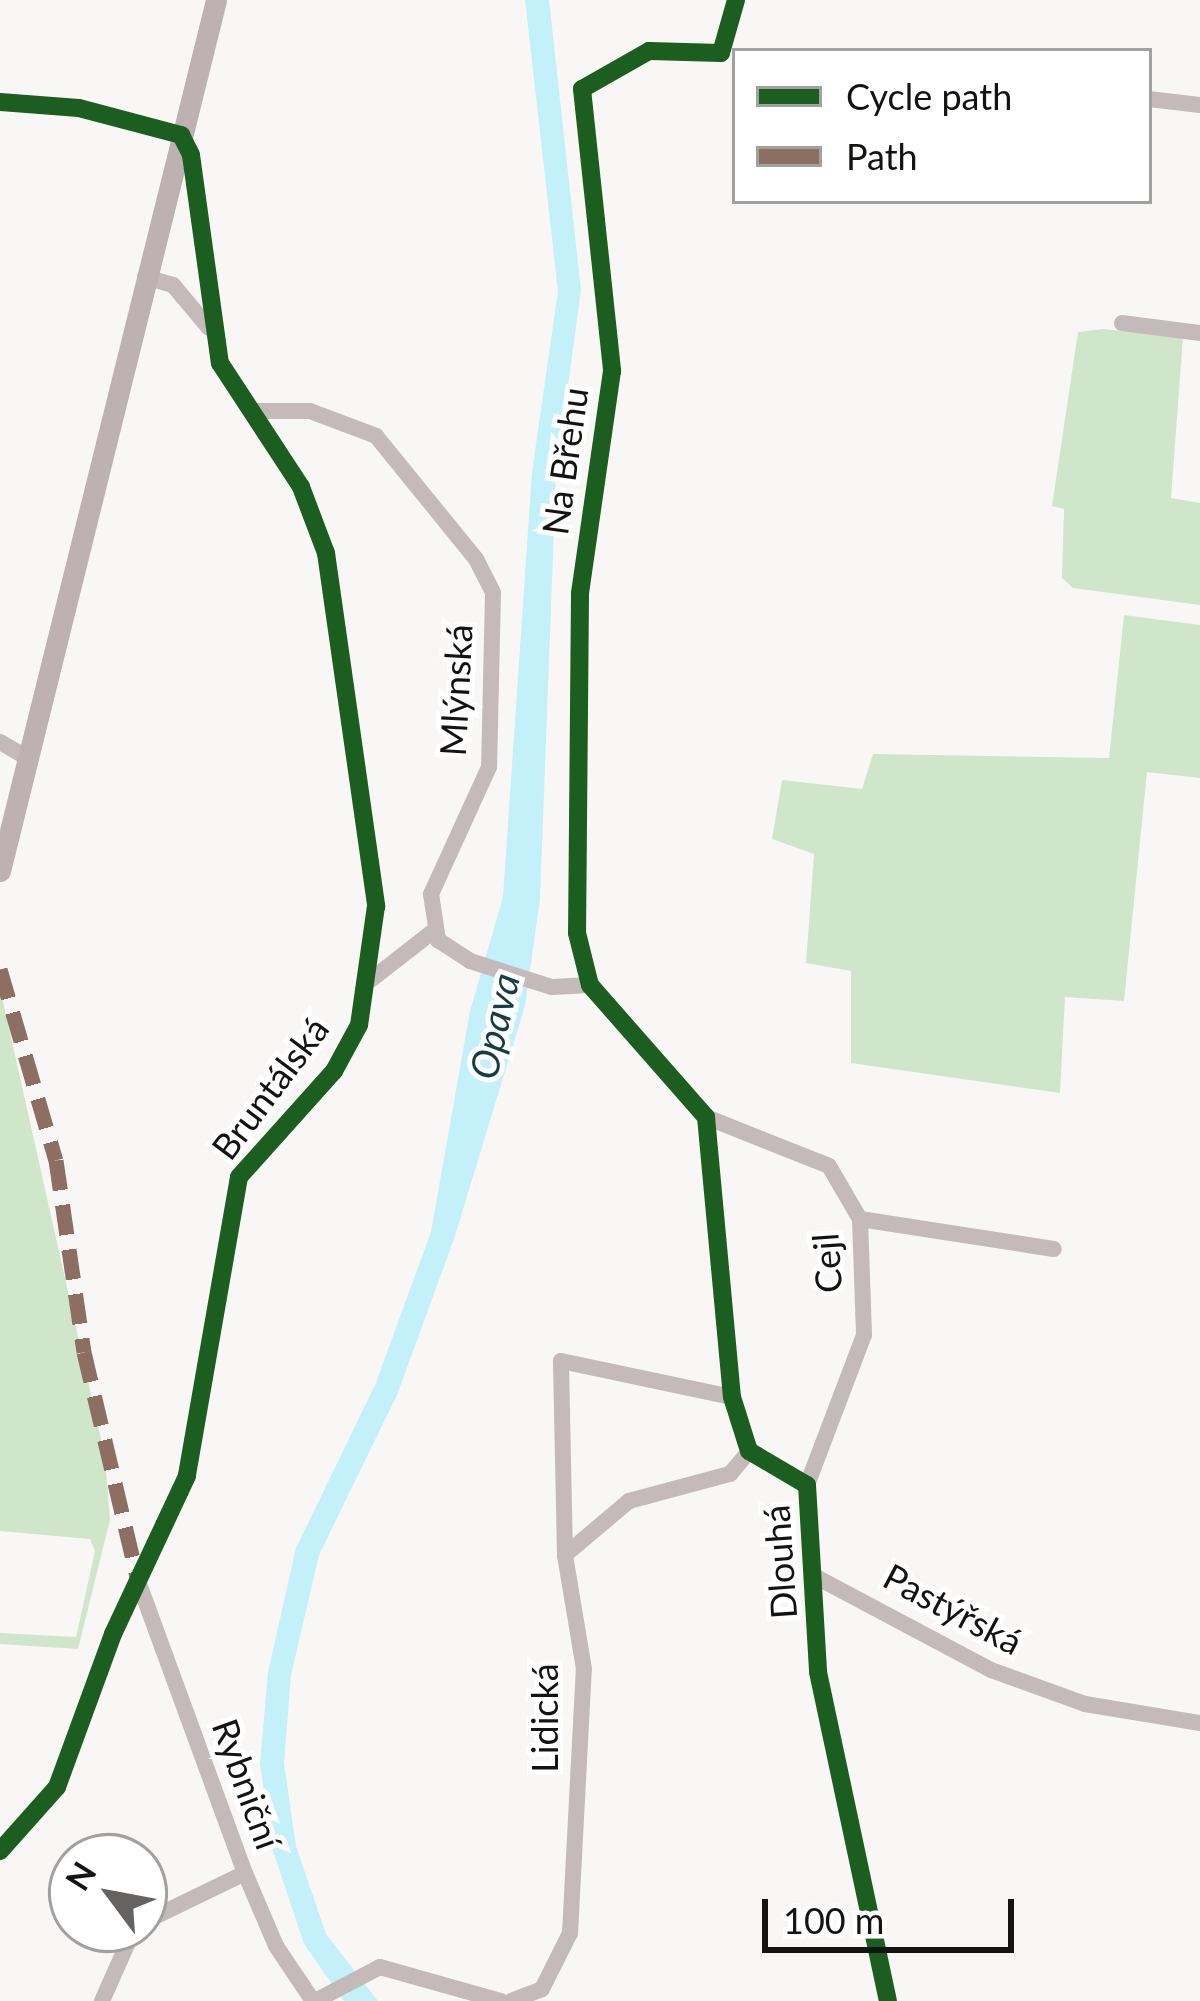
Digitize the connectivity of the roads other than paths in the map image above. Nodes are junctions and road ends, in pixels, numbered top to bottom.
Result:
1 (216, 0) edge
2 (736, 0) edge
3 (728, 53) edge
4 (1152, 99) edge
5 (0, 102) edge
6 (1200, 105) edge
7 (182, 135) junction
8 (146, 277) junction
9 (1122, 323) dead end
10 (210, 328) junction
11 (1200, 333) edge
12 (254, 411) junction
13 (0, 742) edge
14 (26, 757) junction
15 (0, 871) edge
16 (436, 929) junction
17 (372, 980) junction
18 (590, 985) junction
19 (706, 1118) junction
20 (860, 1219) junction
21 (1054, 1250) dead end
22 (732, 1397) junction
23 (748, 1451) junction
24 (807, 1484) junction
25 (565, 1555) junction
26 (818, 1578) junction
27 (137, 1580) junction
28 (1200, 1723) edge
29 (0, 1851) edge
30 (244, 1873) junction
31 (168, 1910) edge
32 (123, 1953) edge
33 (319, 1998) edge
34 (102, 2001) edge
35 (501, 2001) edge
36 (512, 2001) edge
37 (888, 2001) edge

1 - 7 main road, Bruntálská
2 - 3 street, Na Břehu
3 - 18 street, Na Břehu
4 - 6 street
5 - 7 street
7 - 8 main road, Bruntálská
7 - 10 street, Bruntálská
8 - 10 street, Bruntálská
8 - 14 main road, Bruntálská
9 - 11 street
10 - 12 street, Bruntálská
12 - 16 street, Mlýnská
12 - 17 street, Bruntálská
13 - 14 street
14 - 15 main road, Bruntálská
16 - 17 street
16 - 18 street
17 - 27 street, Bruntálská
18 - 19 street
19 - 20 street, Cejl
19 - 22 street
20 - 21 street
20 - 24 street, Cejl
22 - 23 street
22 - 25 street
23 - 24 street, Dlouhá
23 - 25 street
24 - 26 street, Dlouhá
25 - 36 street, Lidická
26 - 28 street, Pastýřská
26 - 37 street, Dlouhá
27 - 29 street, Bruntálská
27 - 30 street, Rybniční
30 - 31 street
30 - 33 street, Rybniční
32 - 34 street
33 - 35 street

